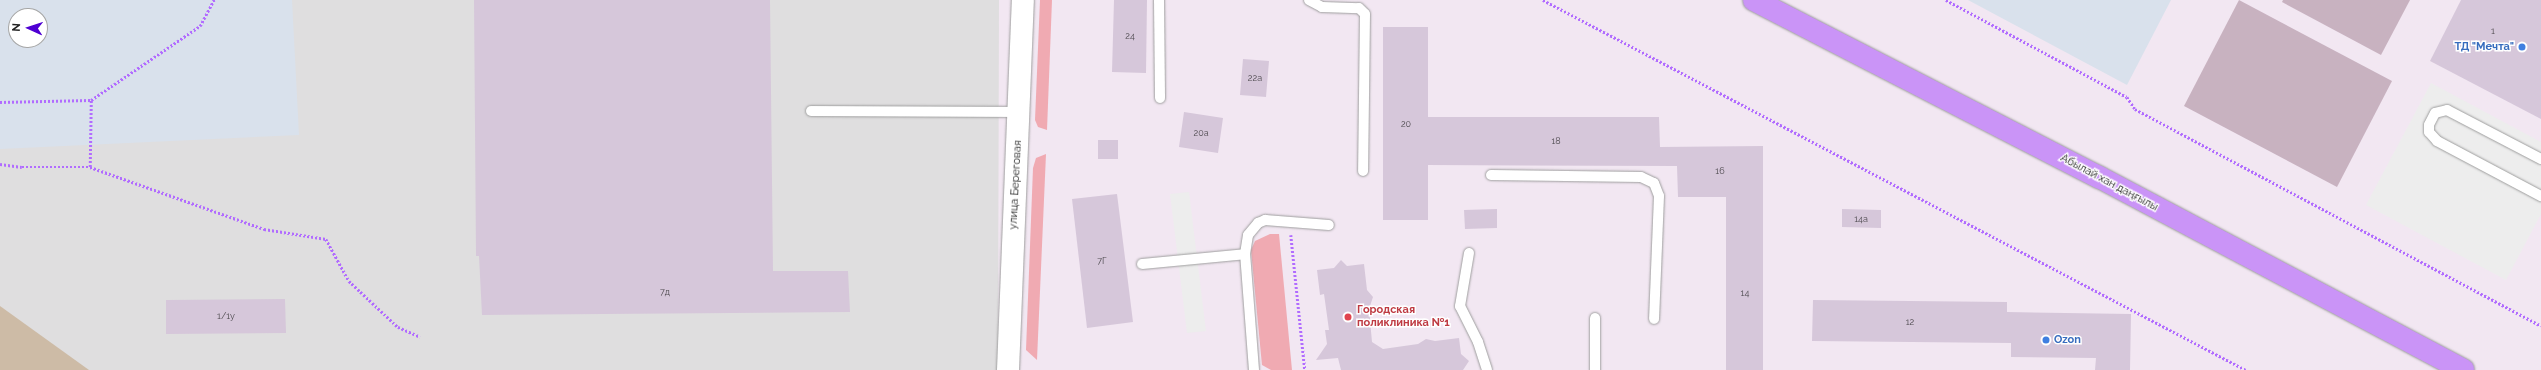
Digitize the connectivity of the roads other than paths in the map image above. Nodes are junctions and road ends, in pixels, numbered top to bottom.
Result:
1 (1023, 0) edge
2 (1159, 0) edge
3 (1309, 0) edge
4 (1754, 0) edge
5 (1160, 98) dead end
6 (810, 112) dead end
7 (1019, 112) junction
8 (2541, 159) edge
9 (1363, 171) dead end
10 (1491, 175) dead end
11 (2541, 196) edge
12 (1329, 225) dead end
13 (1469, 253) dead end
14 (1245, 254) junction
15 (1142, 264) dead end
16 (1594, 318) dead end
17 (1654, 318) dead end
18 (1008, 370) edge
19 (1254, 370) edge
20 (1487, 370) edge
21 (1595, 370) edge
22 (2463, 370) edge

1 - 7 street, улица Береговая
2 - 5 lane
3 - 9 lane
4 - 22 highway, Абылай хан даңғылы
6 - 7 lane
7 - 18 street, улица Береговая
8 - 11 lane
10 - 17 lane
12 - 14 lane
13 - 20 lane
14 - 15 lane
14 - 19 lane
16 - 21 lane

